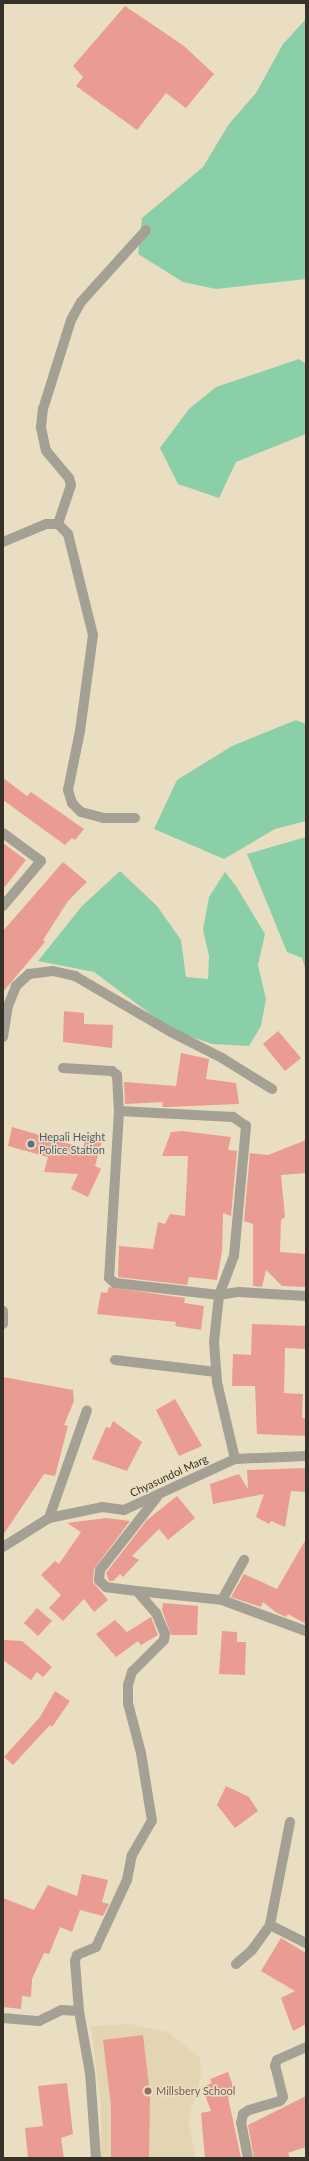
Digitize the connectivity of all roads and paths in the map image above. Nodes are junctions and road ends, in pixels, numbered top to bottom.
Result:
1 (146, 230) dead end
2 (58, 524) junction
3 (3, 542) edge
4 (136, 818) dead end
5 (3, 833) edge
6 (3, 906) edge
7 (3, 1037) edge
8 (63, 1068) dead end
9 (272, 1090) dead end
10 (119, 1112) junction
11 (219, 1295) junction
12 (306, 1296) edge
13 (3, 1311) edge
14 (3, 1324) edge
15 (115, 1360) dead end
16 (216, 1372) junction
17 (87, 1410) dead end
18 (306, 1456) edge
19 (235, 1459) junction
20 (157, 1497) junction
21 (49, 1518) junction
22 (3, 1546) edge
23 (244, 1560) dead end
24 (137, 1591) junction
25 (222, 1600) junction
26 (306, 1631) edge
27 (290, 1822) dead end
28 (270, 1925) junction
29 (306, 1943) edge
30 (236, 1964) dead end
31 (79, 2011) junction
32 (3, 2018) edge
33 (306, 2047) edge
34 (96, 2158) edge
35 (248, 2158) edge

1 - 2 street
2 - 3 street
2 - 4 street
5 - 6 street
7 - 9 street
8 - 10 street
10 - 11 street
10 - 11 street
11 - 12 street
11 - 16 street
13 - 14 street
15 - 16 street
16 - 19 street
17 - 21 street
18 - 19 street, Chyasundol Marg
19 - 20 street, Chyasundol Marg
20 - 21 street, Chyasundol Marg
20 - 24 street
21 - 22 street, Chyasundol Marg
23 - 25 street
24 - 25 street
24 - 31 street
25 - 26 street
27 - 28 street
28 - 29 street
28 - 30 street
31 - 32 street
31 - 34 street
33 - 35 street

